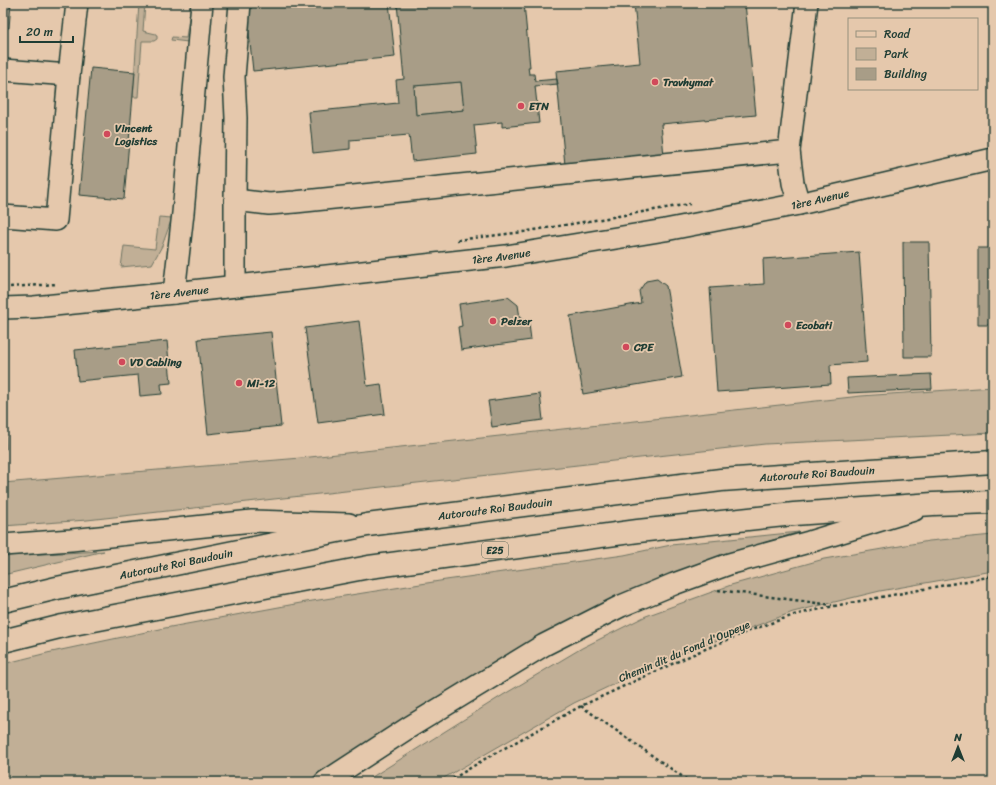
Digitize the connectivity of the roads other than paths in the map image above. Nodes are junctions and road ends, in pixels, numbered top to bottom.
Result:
1 (77, 3) edge
2 (202, 3) edge
3 (240, 3) edge
4 (809, 4) edge
5 (3, 70) edge
6 (69, 75) junction
7 (789, 151) junction
8 (993, 160) edge
9 (235, 200) junction
10 (799, 204) junction
11 (3, 216) edge
12 (235, 286) junction
13 (174, 293) junction
14 (3, 308) edge
15 (993, 462) edge
16 (993, 502) edge
17 (933, 504) junction
18 (367, 525) junction
19 (3, 546) edge
20 (3, 601) edge
21 (3, 641) edge
22 (325, 782) edge

1 - 6 street
2 - 13 street
3 - 9 street
4 - 7 street
5 - 6 street
6 - 11 street
7 - 9 street
7 - 10 street
8 - 10 street, 1ère Avenue
9 - 12 street
10 - 12 street, 1ère Avenue
12 - 13 street, 1ère Avenue
13 - 14 street, 1ère Avenue
15 - 18 highway, Autoroute Roi Baudouin
16 - 17 highway, E25
17 - 21 highway, E25
17 - 22 street
18 - 19 street
18 - 20 highway, Autoroute Roi Baudouin

